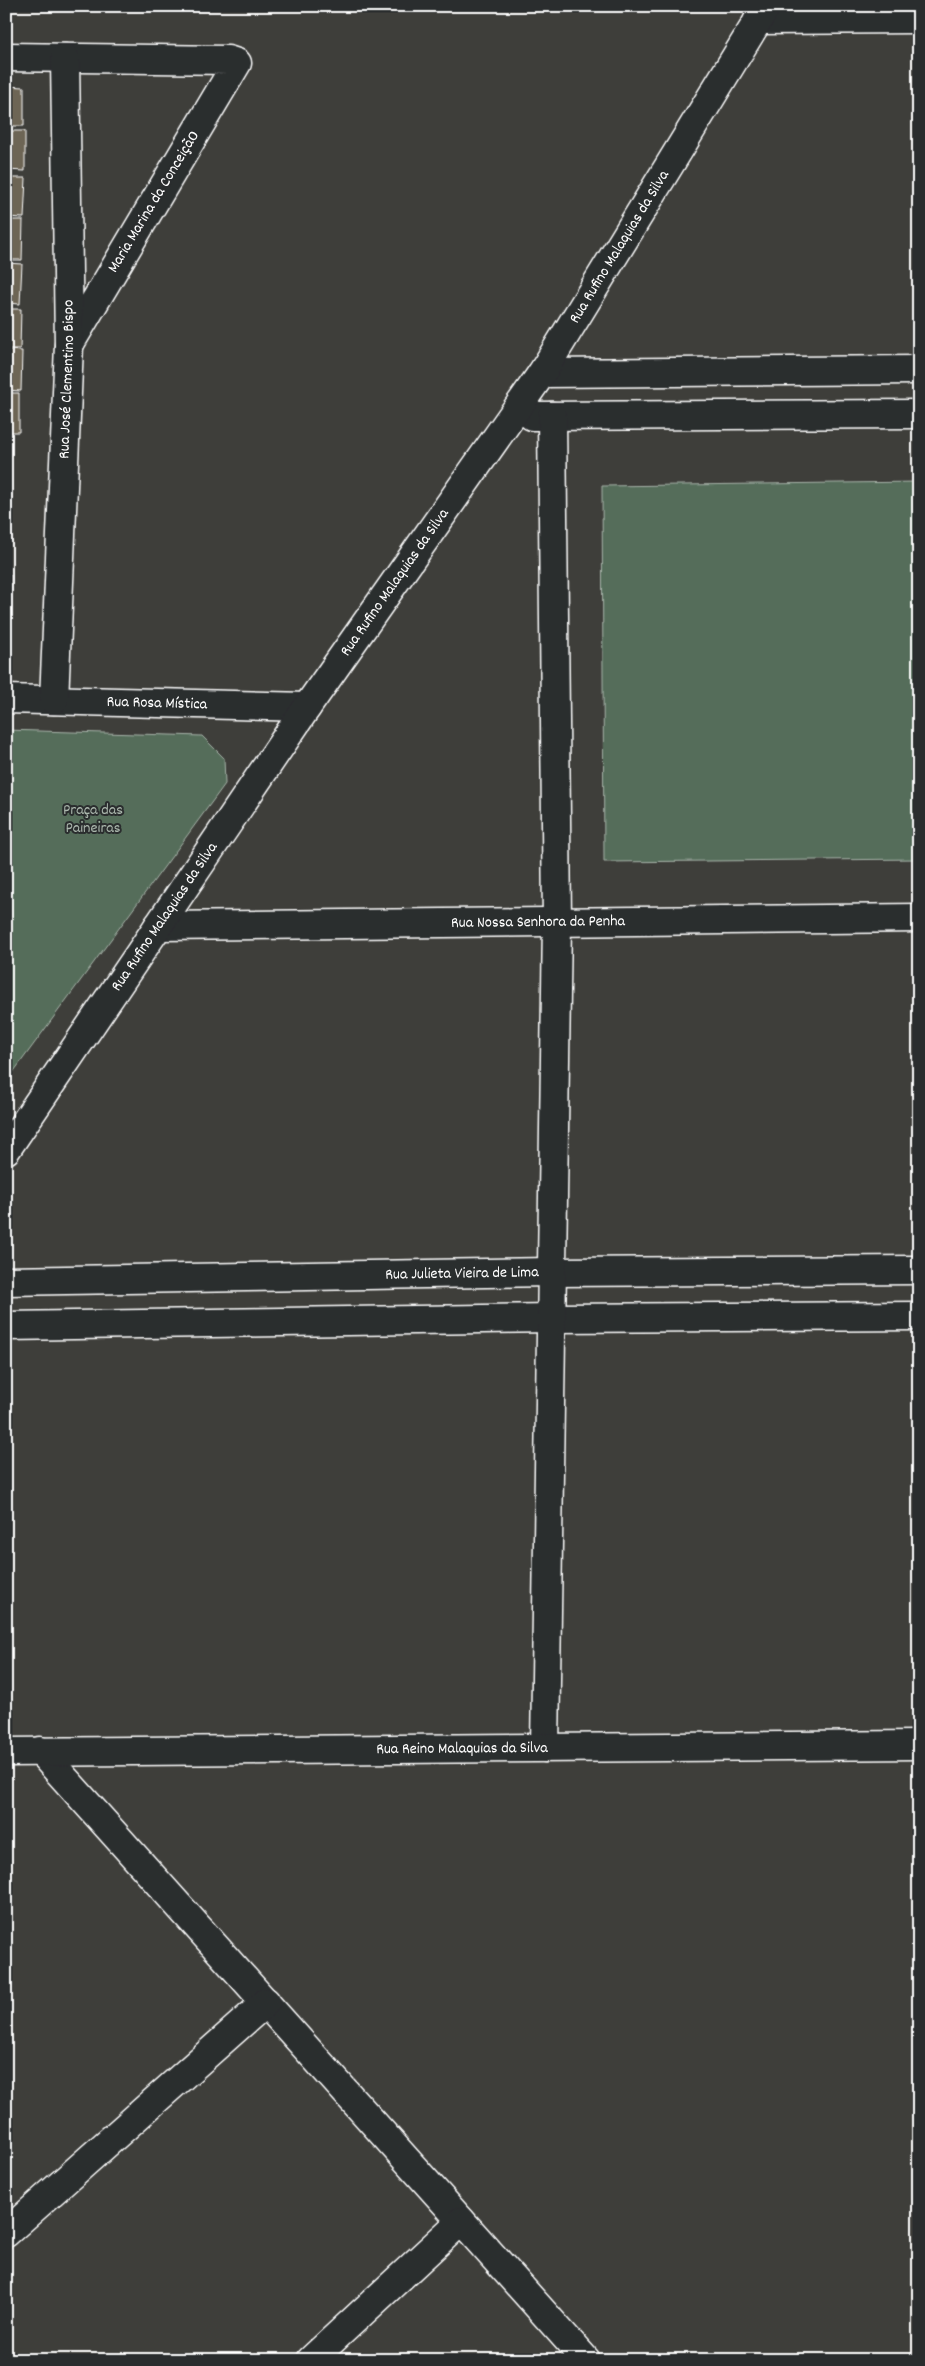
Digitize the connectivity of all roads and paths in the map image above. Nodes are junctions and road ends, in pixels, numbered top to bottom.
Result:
1 (762, 13) edge
2 (919, 18) edge
3 (6, 57) edge
4 (65, 58) junction
5 (68, 345) junction
6 (919, 370) edge
7 (542, 373) junction
8 (919, 414) edge
9 (552, 416) junction
10 (514, 417) junction
11 (6, 698) edge
12 (54, 700) junction
13 (307, 708) junction
14 (919, 918) edge
15 (557, 922) junction
16 (158, 926) junction
17 (6, 1150) edge
18 (919, 1270) edge
19 (552, 1272) junction
20 (6, 1281) edge
21 (919, 1316) edge
22 (551, 1318) junction
23 (6, 1326) edge
24 (919, 1745) edge
25 (545, 1748) junction
26 (40, 1751) junction
27 (7, 1752) edge
28 (266, 2002) junction
29 (461, 2221) junction
30 (6, 2233) edge
31 (311, 2360) edge
32 (586, 2360) edge

1 - 2 street
1 - 7 street, Rua Rufino Malaquias da Silva
3 - 4 street
4 - 5 street, Rua José Clementino Bispo
4 - 5 street, Maria Marina da Conceiçãо
5 - 12 street, Rua José Clementino Bispo
6 - 7 street
7 - 10 street, Rua Rufino Malaquias da Silva
8 - 9 street
9 - 10 street
9 - 15 street
10 - 13 street, Rua Rufino Malaquias da Silva
11 - 12 street, Rua Rosa Mística
12 - 13 street, Rua Rosa Mística
13 - 16 street, Rua Rufino Malaquias da Silva
14 - 15 street, Rua Nossa Senhora da Penha
15 - 16 street, Rua Nossa Senhora da Penha
15 - 19 street
16 - 17 street, Rua Rufino Malaquias da Silva
18 - 19 street, Rua Julieta Vieira de Lima
19 - 20 street, Rua Julieta Vieira de Lima
19 - 22 street
21 - 22 street
22 - 23 street
22 - 25 street
24 - 25 street, Rua Reino Malaquias da Silva
25 - 26 street, Rua Reino Malaquias da Silva
26 - 27 street, Rua Reino Malaquias da Silva
26 - 28 street
28 - 29 street
28 - 30 street
29 - 31 street
29 - 32 street

